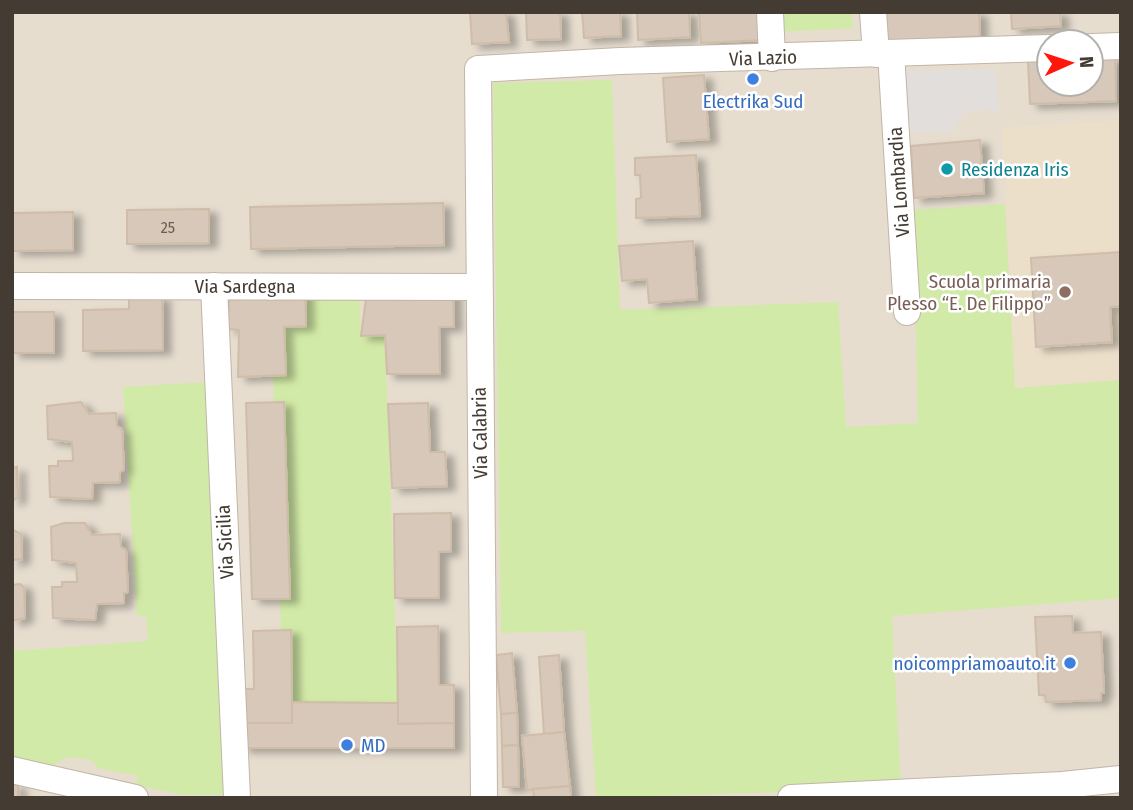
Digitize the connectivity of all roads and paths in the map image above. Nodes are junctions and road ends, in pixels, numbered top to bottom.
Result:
1 (770, 12) edge
2 (873, 12) edge
3 (1035, 48) edge
4 (883, 53) junction
5 (772, 58) junction
6 (478, 69) joint
7 (12, 286) edge
8 (214, 286) junction
9 (478, 287) junction
10 (907, 312) dead end
11 (12, 770) edge
12 (1121, 779) edge
13 (135, 798) edge
14 (237, 798) edge
15 (484, 798) edge
16 (791, 798) edge

1 - 5 street
2 - 4 street, Via Lombardia
3 - 4 street, Via Lazio
4 - 5 street, Via Lazio
4 - 10 street, Via Lombardia
5 - 6 street, Via Lazio
6 - 9 street, Via Calabria
7 - 8 street, Via Sardegna
8 - 9 street, Via Sardegna
8 - 14 street, Via Sicilia
9 - 15 street, Via Calabria
11 - 13 street
12 - 16 street

